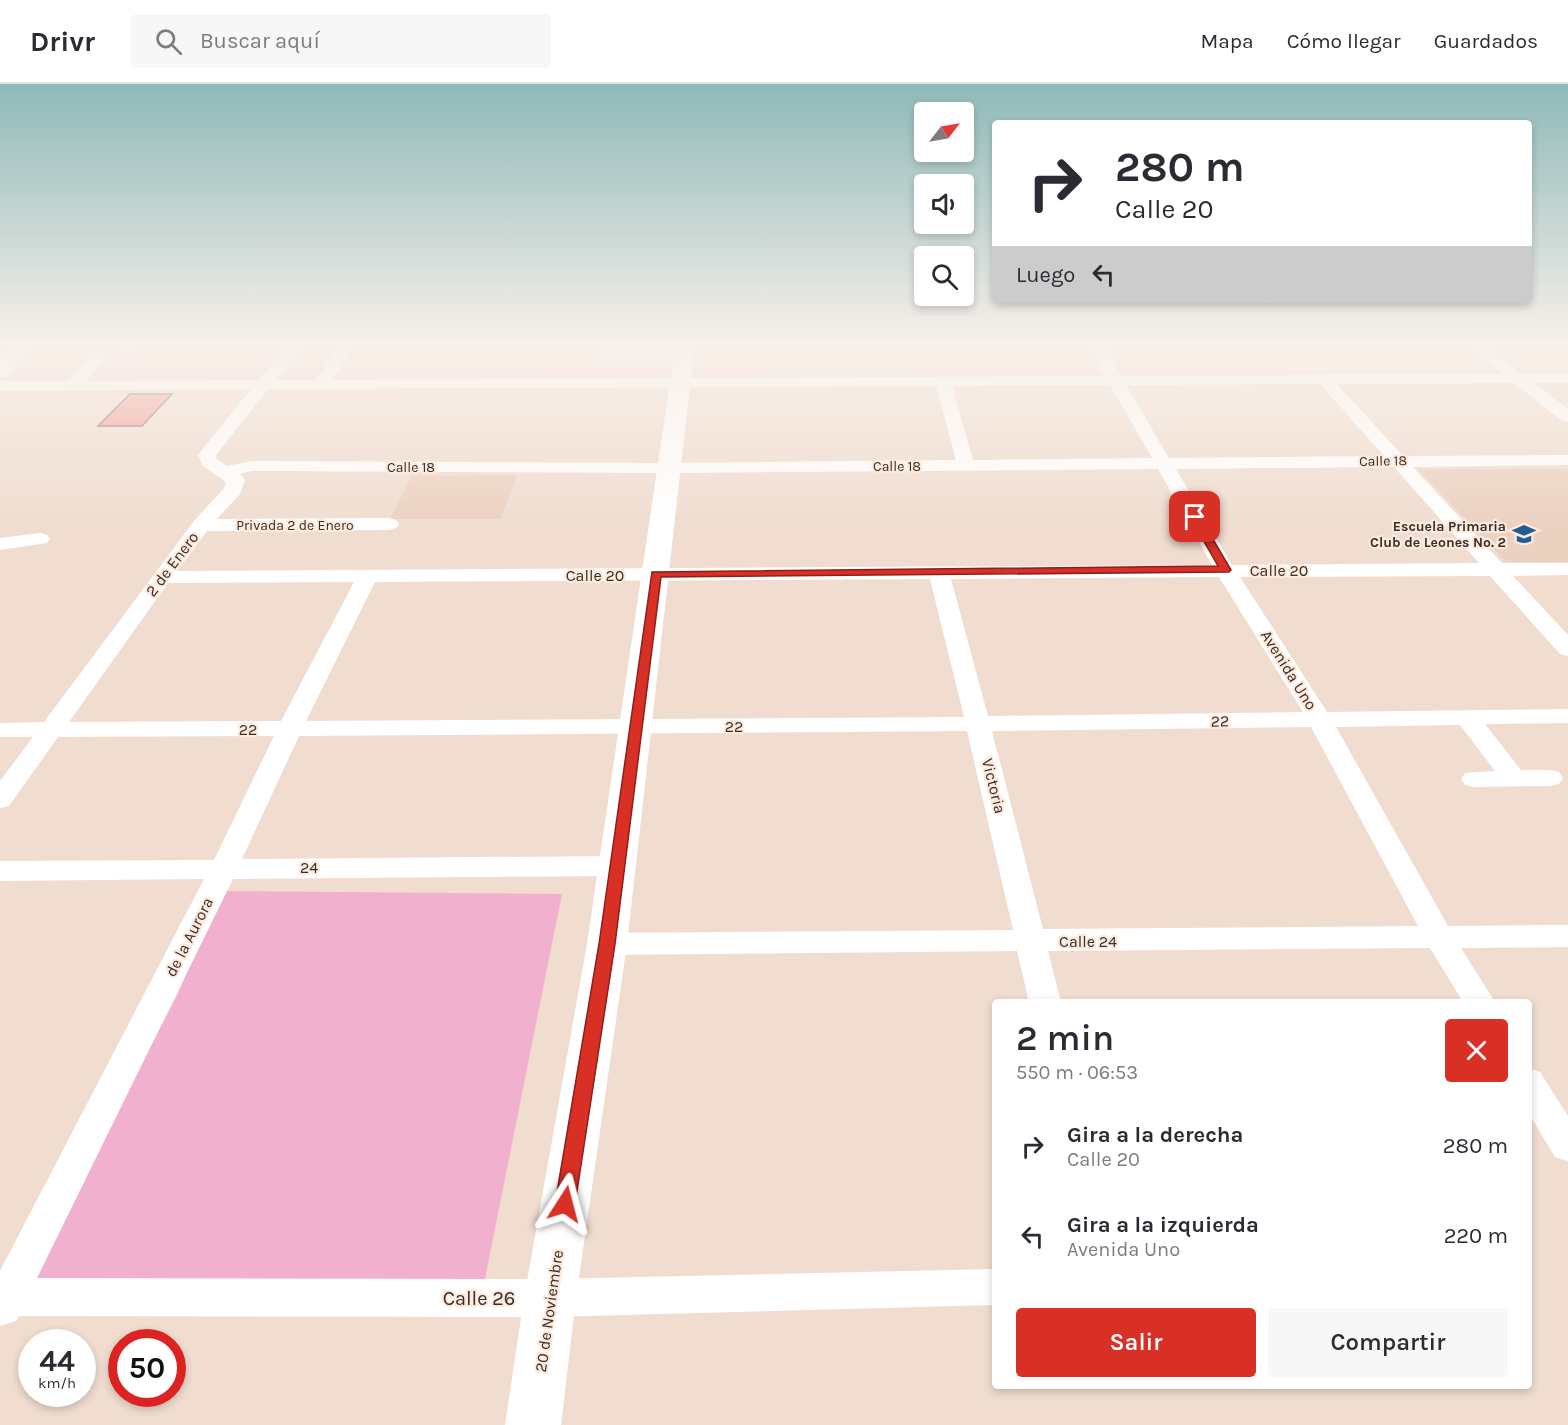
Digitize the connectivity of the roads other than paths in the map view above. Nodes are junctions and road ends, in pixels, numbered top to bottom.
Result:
1 (249, 404) edge
2 (678, 404) edge
3 (949, 404) edge
4 (1130, 404) edge
5 (1346, 404) edge
6 (1550, 404) edge
7 (1568, 417) edge
8 (1568, 460) edge
9 (1397, 461) junction
10 (1165, 464) junction
11 (966, 466) junction
12 (670, 468) junction
13 (226, 472) junction
14 (389, 524) dead end
15 (201, 525) junction
16 (40, 539) dead end
17 (0, 544) edge
18 (1497, 569) junction
19 (1568, 569) edge
20 (1225, 570) junction
21 (939, 572) junction
22 (656, 574) junction
23 (368, 576) junction
24 (162, 577) junction
25 (1568, 649) edge
26 (1568, 716) edge
27 (1467, 718) junction
28 (1320, 720) junction
29 (978, 724) junction
30 (636, 727) junction
31 (290, 729) junction
32 (0, 730) edge
33 (50, 730) junction
34 (1513, 777) junction
35 (1550, 778) dead end
36 (1474, 779) dead end
37 (0, 800) edge
38 (618, 866) junction
39 (224, 868) junction
40 (0, 871) edge
41 (1568, 936) edge
42 (1440, 939) junction
43 (1031, 941) junction
44 (607, 944) junction
45 (1044, 999) edge
46 (1477, 999) edge
47 (1532, 1088) edge
48 (1568, 1146) edge
49 (992, 1287) edge
50 (550, 1298) junction
51 (3, 1302) edge
52 (533, 1425) edge

1 - 13 street
2 - 12 main road, 20 de Noviembre
3 - 11 street
4 - 10 street, Avenida Uno
5 - 9 street
6 - 7 street
8 - 9 street, Calle 18
9 - 10 street, Calle 18
9 - 18 street
10 - 11 street, Calle 18
10 - 20 street, Avenida Uno
11 - 12 street, Calle 18
12 - 13 street, Calle 18
12 - 22 main road, 20 de Noviembre
13 - 15 street, 2 de Enero
14 - 15 street, Privada 2 de Enero
15 - 24 street, 2 de Enero
16 - 17 street
18 - 19 street, Calle 20
18 - 20 street, Calle 20
18 - 25 street
20 - 21 street, Calle 20
20 - 28 street, Avenida Uno
21 - 22 street, Calle 20
21 - 29 street, Victoria
22 - 23 street, Calle 20
22 - 30 main road, 20 de Noviembre
23 - 24 street, Calle 20
23 - 31 street, de la Aurora
24 - 33 street, 2 de Enero
26 - 27 street, 22
27 - 28 street, 22
27 - 34 street
28 - 29 street, 22
28 - 42 street, Avenida Uno
29 - 30 street, 22
29 - 43 street, Victoria
30 - 31 street, 22
30 - 38 main road, 20 de Noviembre
31 - 33 street, 22
31 - 39 street, de la Aurora
32 - 33 street, 22
33 - 37 street, 2 de Enero
34 - 35 street
34 - 36 street
38 - 39 street, 24
38 - 44 main road, 20 de Noviembre
39 - 40 street, 24
39 - 51 street, de la Aurora
41 - 42 street, Calle 24
42 - 43 street, Calle 24
42 - 46 street, Avenida Uno
43 - 44 street, Calle 24
43 - 45 street, Victoria
44 - 50 main road, 20 de Noviembre
47 - 48 street
49 - 50 street, Calle 26
50 - 51 street, Calle 26
50 - 52 main road, 20 de Noviembre

